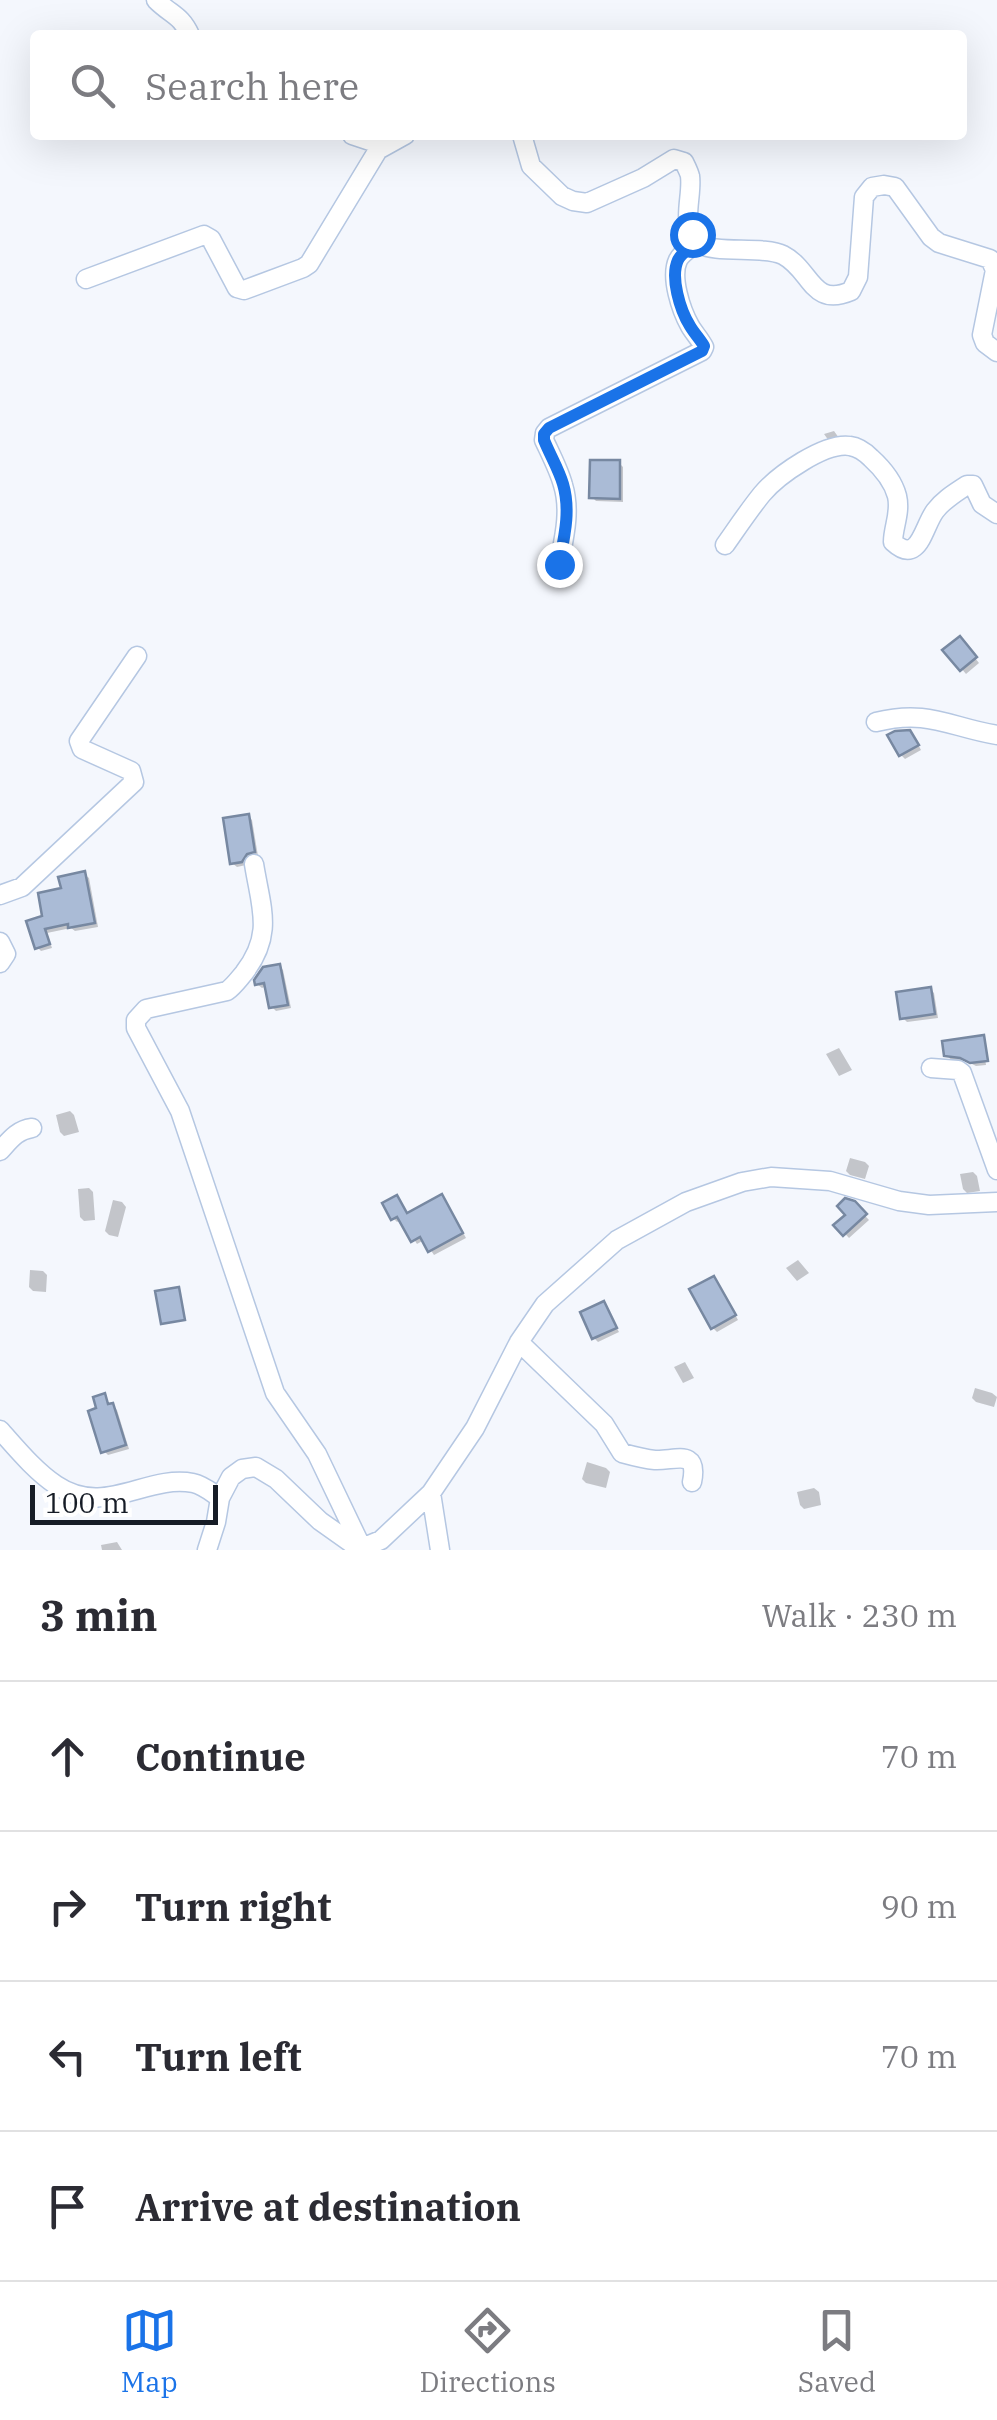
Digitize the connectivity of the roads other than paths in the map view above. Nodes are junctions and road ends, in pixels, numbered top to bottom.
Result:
1 (156, 0) edge
2 (188, 30) edge
3 (367, 140) edge
4 (395, 140) edge
5 (523, 140) edge
6 (385, 146) junction
7 (697, 242) junction
8 (86, 279) dead end
9 (997, 352) edge
10 (997, 514) edge
11 (725, 545) dead end
12 (559, 564) dead end
13 (137, 656) dead end
14 (876, 722) dead end
15 (997, 735) edge
16 (254, 864) dead end
17 (0, 895) edge
18 (0, 942) edge
19 (0, 963) edge
20 (932, 1068) dead end
21 (32, 1128) dead end
22 (0, 1151) edge
23 (997, 1170) edge
24 (997, 1202) edge
25 (519, 1342) junction
26 (0, 1430) edge
27 (692, 1482) dead end
28 (431, 1493) junction
29 (220, 1498) junction
30 (361, 1546) junction
31 (207, 1550) edge
32 (440, 1550) edge

1 - 2 street
3 - 6 street
4 - 6 street
5 - 7 street
6 - 8 street
7 - 9 street
7 - 12 street
10 - 11 street
13 - 17 street
14 - 15 street
16 - 30 street
18 - 19 street
20 - 23 street
21 - 22 street
24 - 25 street
25 - 27 street
25 - 28 street
26 - 29 street
28 - 30 street
28 - 32 street
29 - 30 street
29 - 31 street

